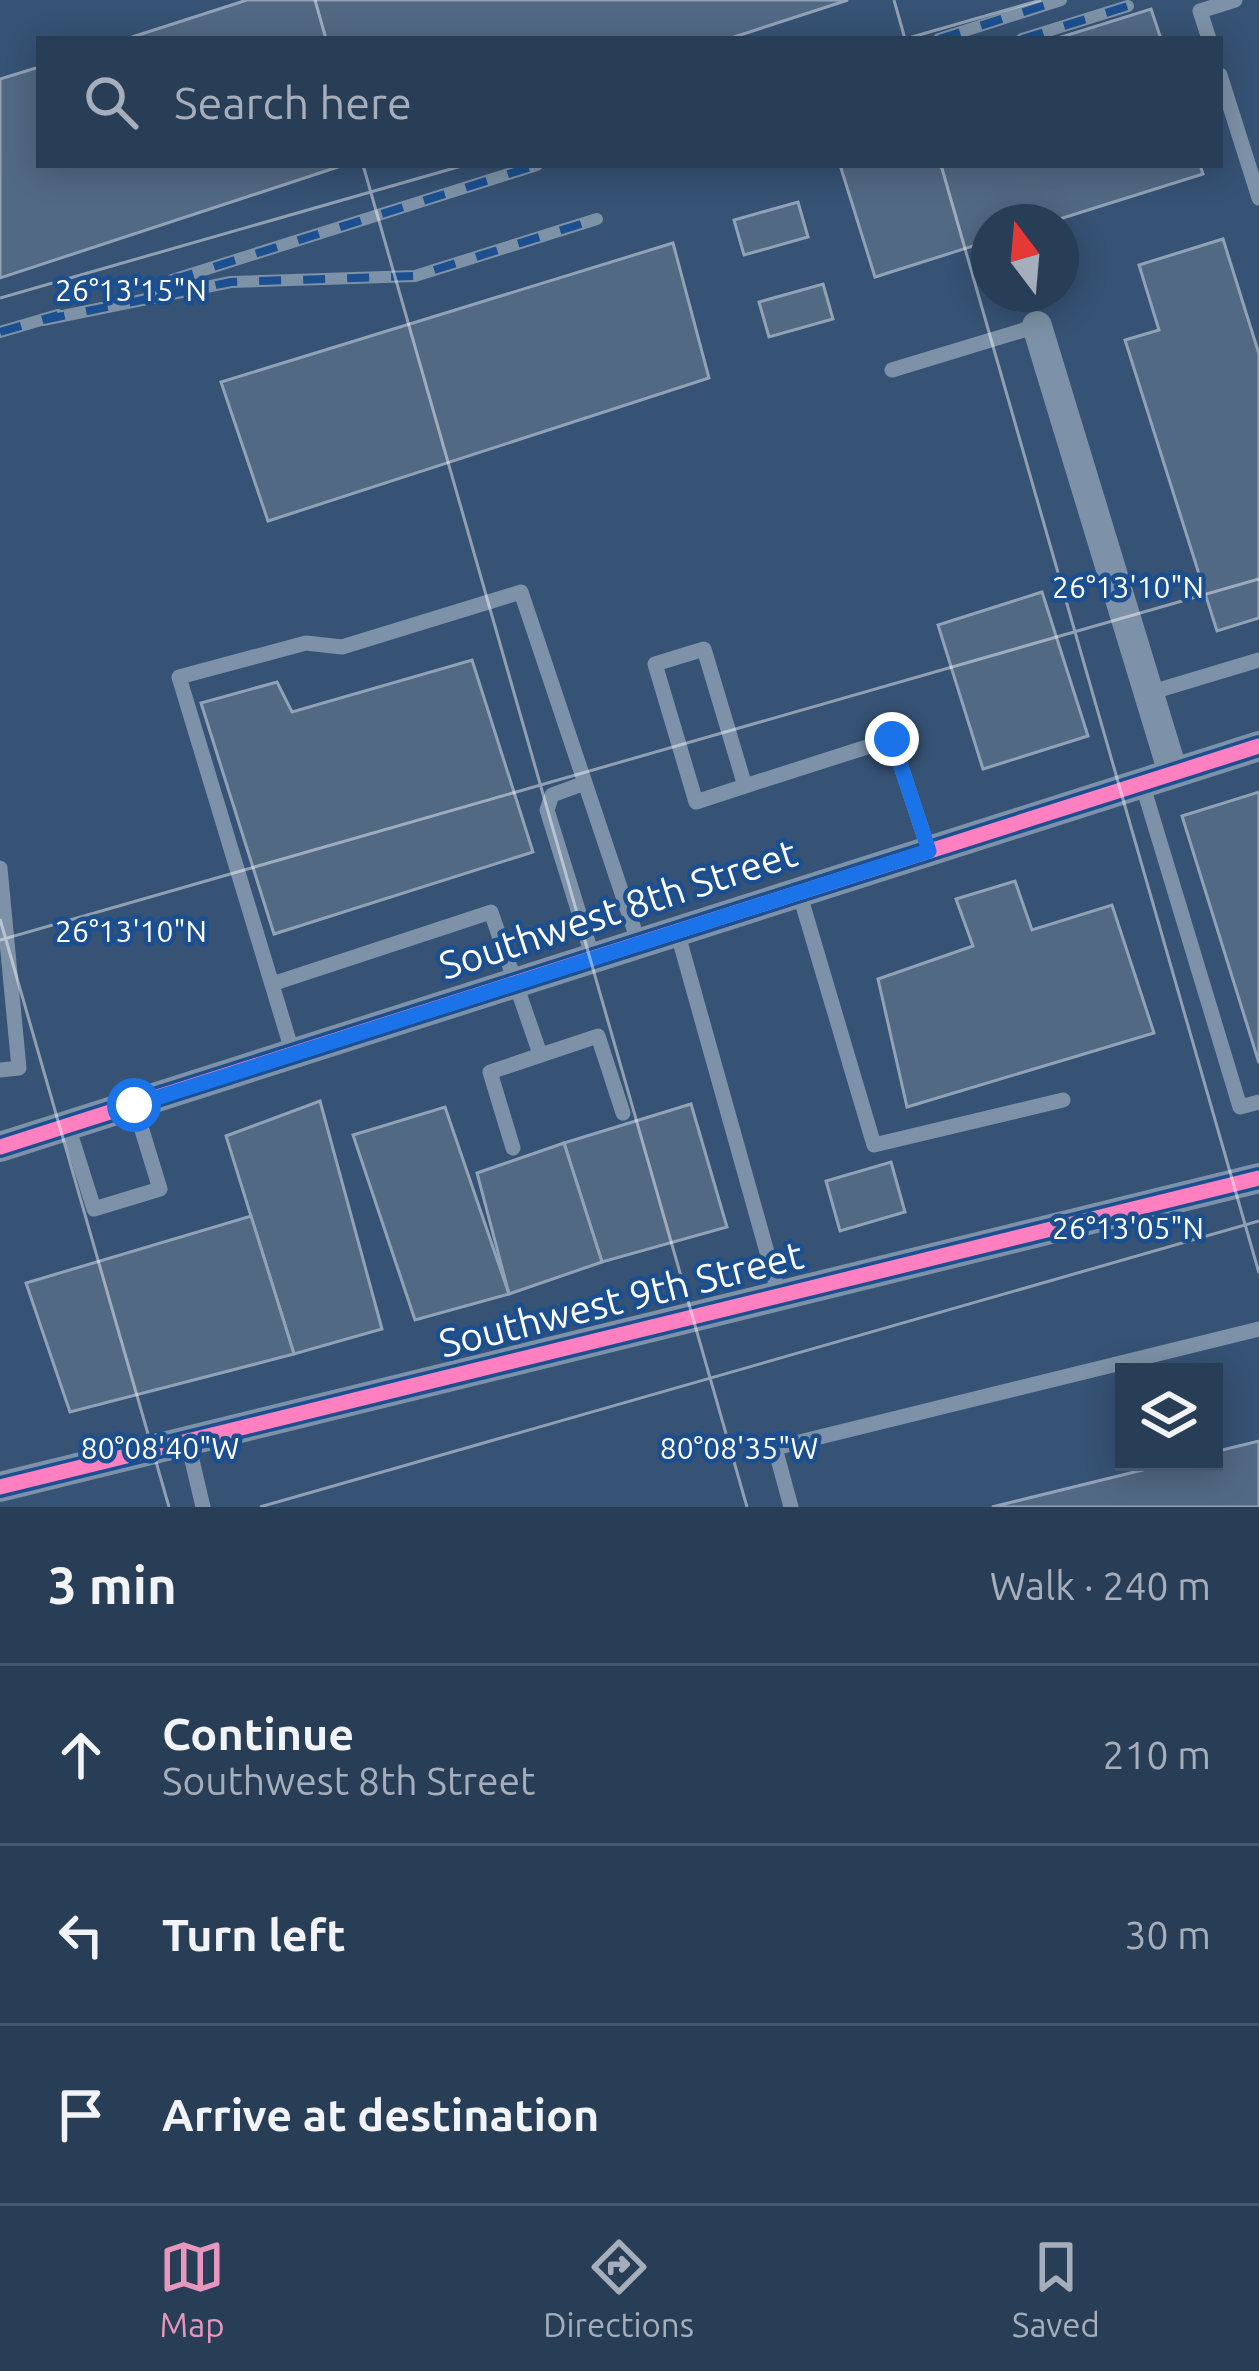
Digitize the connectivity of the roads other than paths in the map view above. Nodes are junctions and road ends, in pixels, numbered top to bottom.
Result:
1 (1235, 0) edge
2 (1208, 36) edge
3 (1223, 84) edge
4 (1259, 198) edge
5 (1037, 326) joint
6 (892, 370) dead end
7 (1259, 659) edge
8 (1149, 693) junction
9 (1259, 746) edge
10 (1173, 773) junction
11 (585, 783) junction
12 (1142, 783) junction
13 (745, 786) junction
14 (929, 851) junction
15 (0, 868) edge
16 (799, 892) junction
17 (677, 931) junction
18 (638, 944) junction
19 (593, 958) junction
20 (516, 983) junction
21 (272, 984) junction
22 (293, 1054) junction
23 (540, 1054) junction
24 (0, 1070) edge
25 (1063, 1100) dead end
26 (1259, 1102) edge
27 (134, 1105) junction
28 (623, 1113) dead end
29 (68, 1126) junction
30 (0, 1148) edge
31 (513, 1148) dead end
32 (1259, 1178) edge
33 (779, 1294) junction
34 (1259, 1329) edge
35 (187, 1438) junction
36 (0, 1486) edge
37 (203, 1507) edge
38 (791, 1507) edge

1 - 2 lane
3 - 4 lane
5 - 6 lane
5 - 8 street
7 - 8 lane
8 - 10 street
9 - 10 street, Southwest 8th Street
10 - 12 street, Southwest 8th Street
11 - 18 lane
11 - 19 lane
11 - 21 lane
12 - 14 street, Southwest 8th Street
12 - 26 lane
13 - 13 lane
13 - 14 lane
14 - 16 street, Southwest 8th Street
15 - 24 lane
16 - 17 street, Southwest 8th Street
16 - 25 lane
17 - 18 street, Southwest 8th Street
17 - 33 lane
18 - 19 street, Southwest 8th Street
19 - 20 street, Southwest 8th Street
20 - 21 lane
20 - 22 street, Southwest 8th Street
20 - 23 lane
21 - 22 lane
22 - 27 street, Southwest 8th Street
23 - 28 lane
23 - 31 lane
27 - 29 street, Southwest 8th Street
27 - 29 lane
29 - 30 street, Southwest 8th Street
32 - 33 street, Southwest 9th Street
33 - 35 street, Southwest 9th Street
34 - 38 lane
35 - 36 street, Southwest 9th Street
35 - 37 lane

